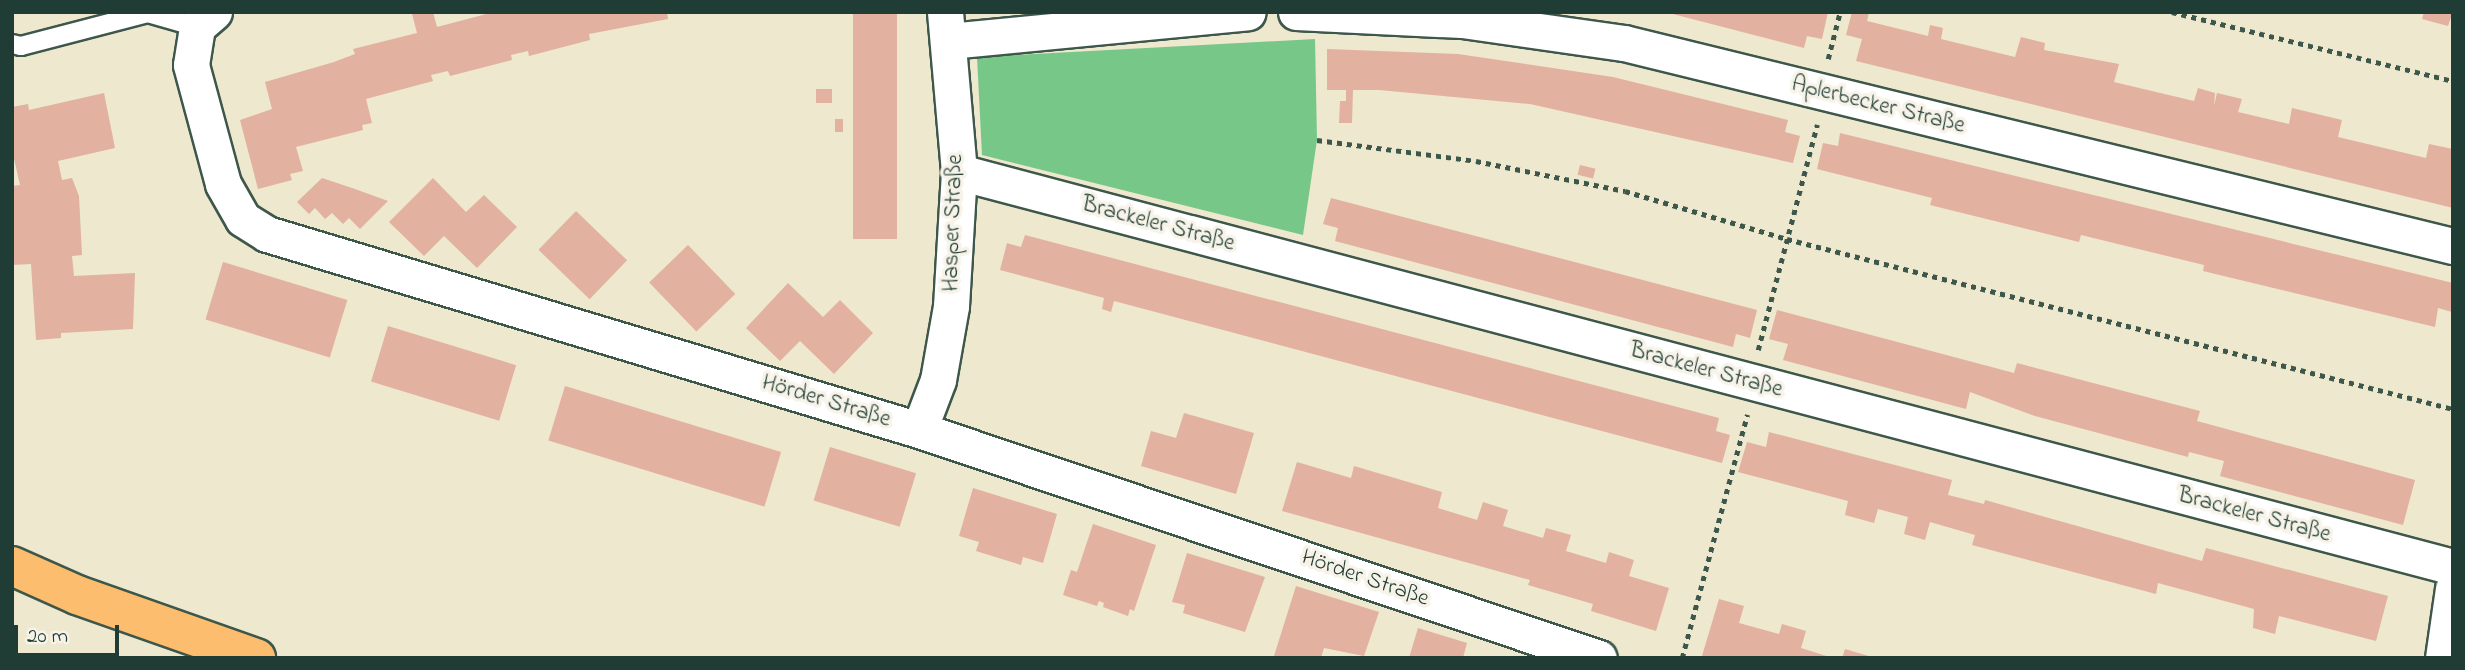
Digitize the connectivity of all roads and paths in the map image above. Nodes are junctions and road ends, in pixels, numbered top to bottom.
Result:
1 (1248, 12) edge
2 (1296, 12) edge
3 (1840, 12) edge
4 (2172, 12) edge
5 (206, 20) edge
6 (947, 27) edge
7 (12, 44) edge
8 (2453, 81) edge
9 (1822, 93) junction
10 (1317, 140) dead end
11 (959, 172) junction
12 (1787, 239) junction
13 (2453, 246) edge
14 (1752, 383) junction
15 (2453, 409) edge
16 (919, 430) junction
17 (12, 566) edge
18 (2453, 567) edge
19 (2453, 589) edge
20 (256, 658) edge
21 (1599, 658) edge
22 (1682, 658) edge
23 (2442, 658) edge

1 - 6 street
2 - 9 street, Aplerbecker Straße
3 - 9 path
4 - 8 path
5 - 7 lane
5 - 16 street, Hörder Straße
6 - 11 street, Hasper Straße
9 - 12 path
9 - 13 street, Aplerbecker Straße
10 - 12 path
11 - 14 street, Brackeler Straße
11 - 16 street, Hasper Straße
12 - 14 path
12 - 15 path
14 - 18 street, Brackeler Straße
14 - 22 path
16 - 21 street, Hörder Straße
17 - 20 highway
19 - 23 street

